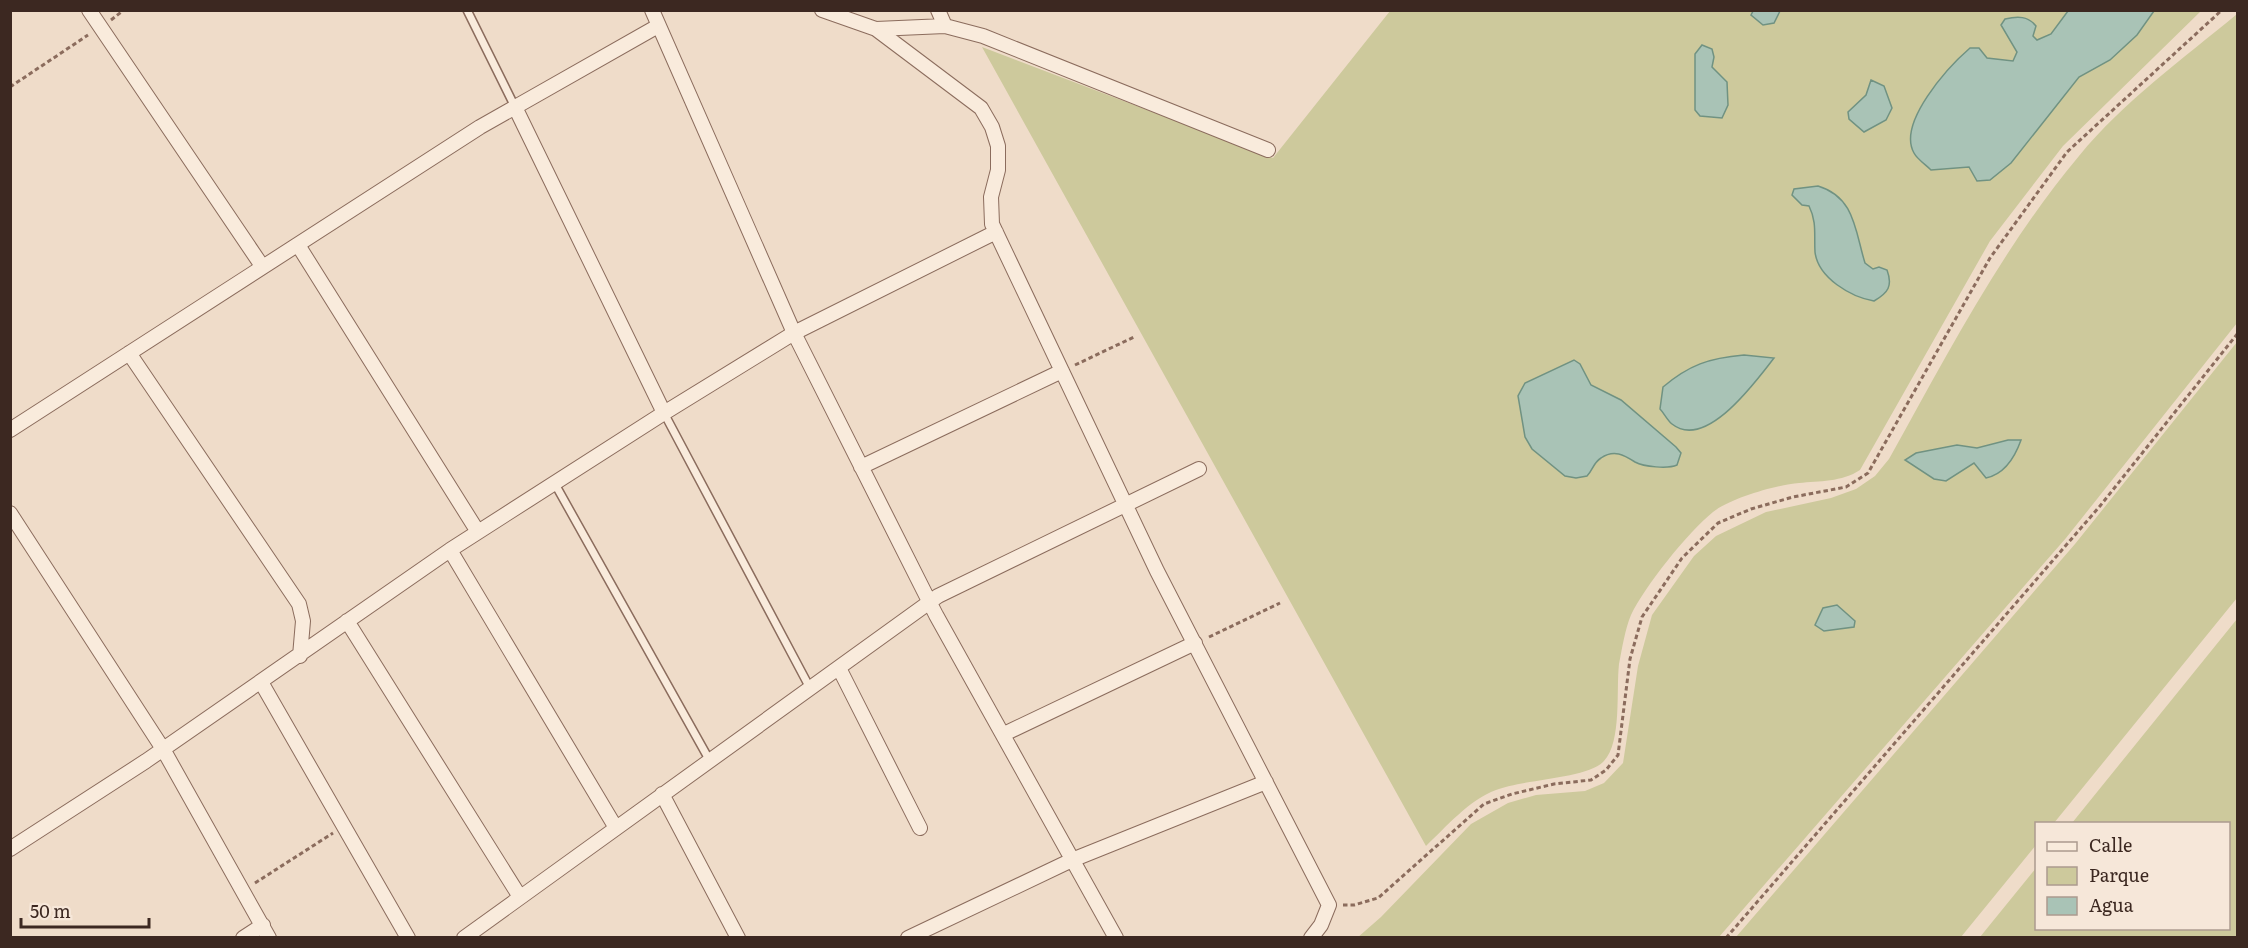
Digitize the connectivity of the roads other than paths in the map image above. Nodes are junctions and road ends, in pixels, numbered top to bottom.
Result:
1 (89, 10) edge
2 (467, 10) edge
3 (652, 10) edge
4 (822, 10) edge
5 (938, 10) edge
6 (658, 26) junction
7 (945, 26) junction
8 (876, 29) junction
9 (515, 107) junction
10 (1268, 150) dead end
11 (996, 232) junction
12 (298, 245) junction
13 (262, 266) junction
14 (794, 333) junction
15 (129, 353) junction
16 (1062, 371) junction
17 (664, 413) junction
18 (10, 430) edge
19 (861, 467) junction
20 (1198, 470) dead end
21 (555, 484) junction
22 (1126, 506) junction
23 (10, 513) edge
24 (478, 532) junction
25 (450, 550) junction
26 (930, 603) junction
27 (347, 621) junction
28 (1195, 643) junction
29 (300, 656) junction
30 (839, 668) junction
31 (261, 682) junction
32 (810, 688) junction
33 (1004, 734) junction
34 (163, 749) junction
35 (710, 760) junction
36 (1266, 782) junction
37 (662, 794) junction
38 (616, 828) junction
39 (920, 828) dead end
40 (10, 849) edge
41 (1072, 860) junction
42 (520, 897) junction
43 (266, 931) edge
44 (243, 938) edge
45 (408, 938) edge
46 (464, 938) edge
47 (738, 938) edge
48 (908, 938) edge
49 (1116, 938) edge
50 (1311, 938) edge

1 - 13 street
2 - 9 lane
3 - 6 street
4 - 8 street
5 - 7 street
6 - 9 street
6 - 14 street
7 - 8 street
7 - 10 street
8 - 11 street
9 - 12 street
9 - 17 street
11 - 14 street
11 - 16 street
12 - 13 street
12 - 24 street
13 - 15 street
14 - 17 street
14 - 19 street
15 - 18 street
15 - 29 street
16 - 19 street
16 - 22 street
17 - 21 street
17 - 32 lane
19 - 26 street
20 - 22 street
21 - 24 street
21 - 35 lane
22 - 26 street
22 - 28 street
23 - 34 street
24 - 25 street
25 - 27 street
25 - 38 street
26 - 30 street
26 - 33 street
27 - 29 street
27 - 42 street
28 - 33 street
28 - 36 street
29 - 31 street
30 - 32 street
30 - 39 street
31 - 34 street
31 - 45 street
32 - 35 street
33 - 41 street
34 - 40 street
34 - 43 street
35 - 37 street
36 - 41 street
36 - 50 street
37 - 38 street
37 - 47 street
38 - 42 street
41 - 48 street
41 - 49 street
42 - 46 street
43 - 44 street

